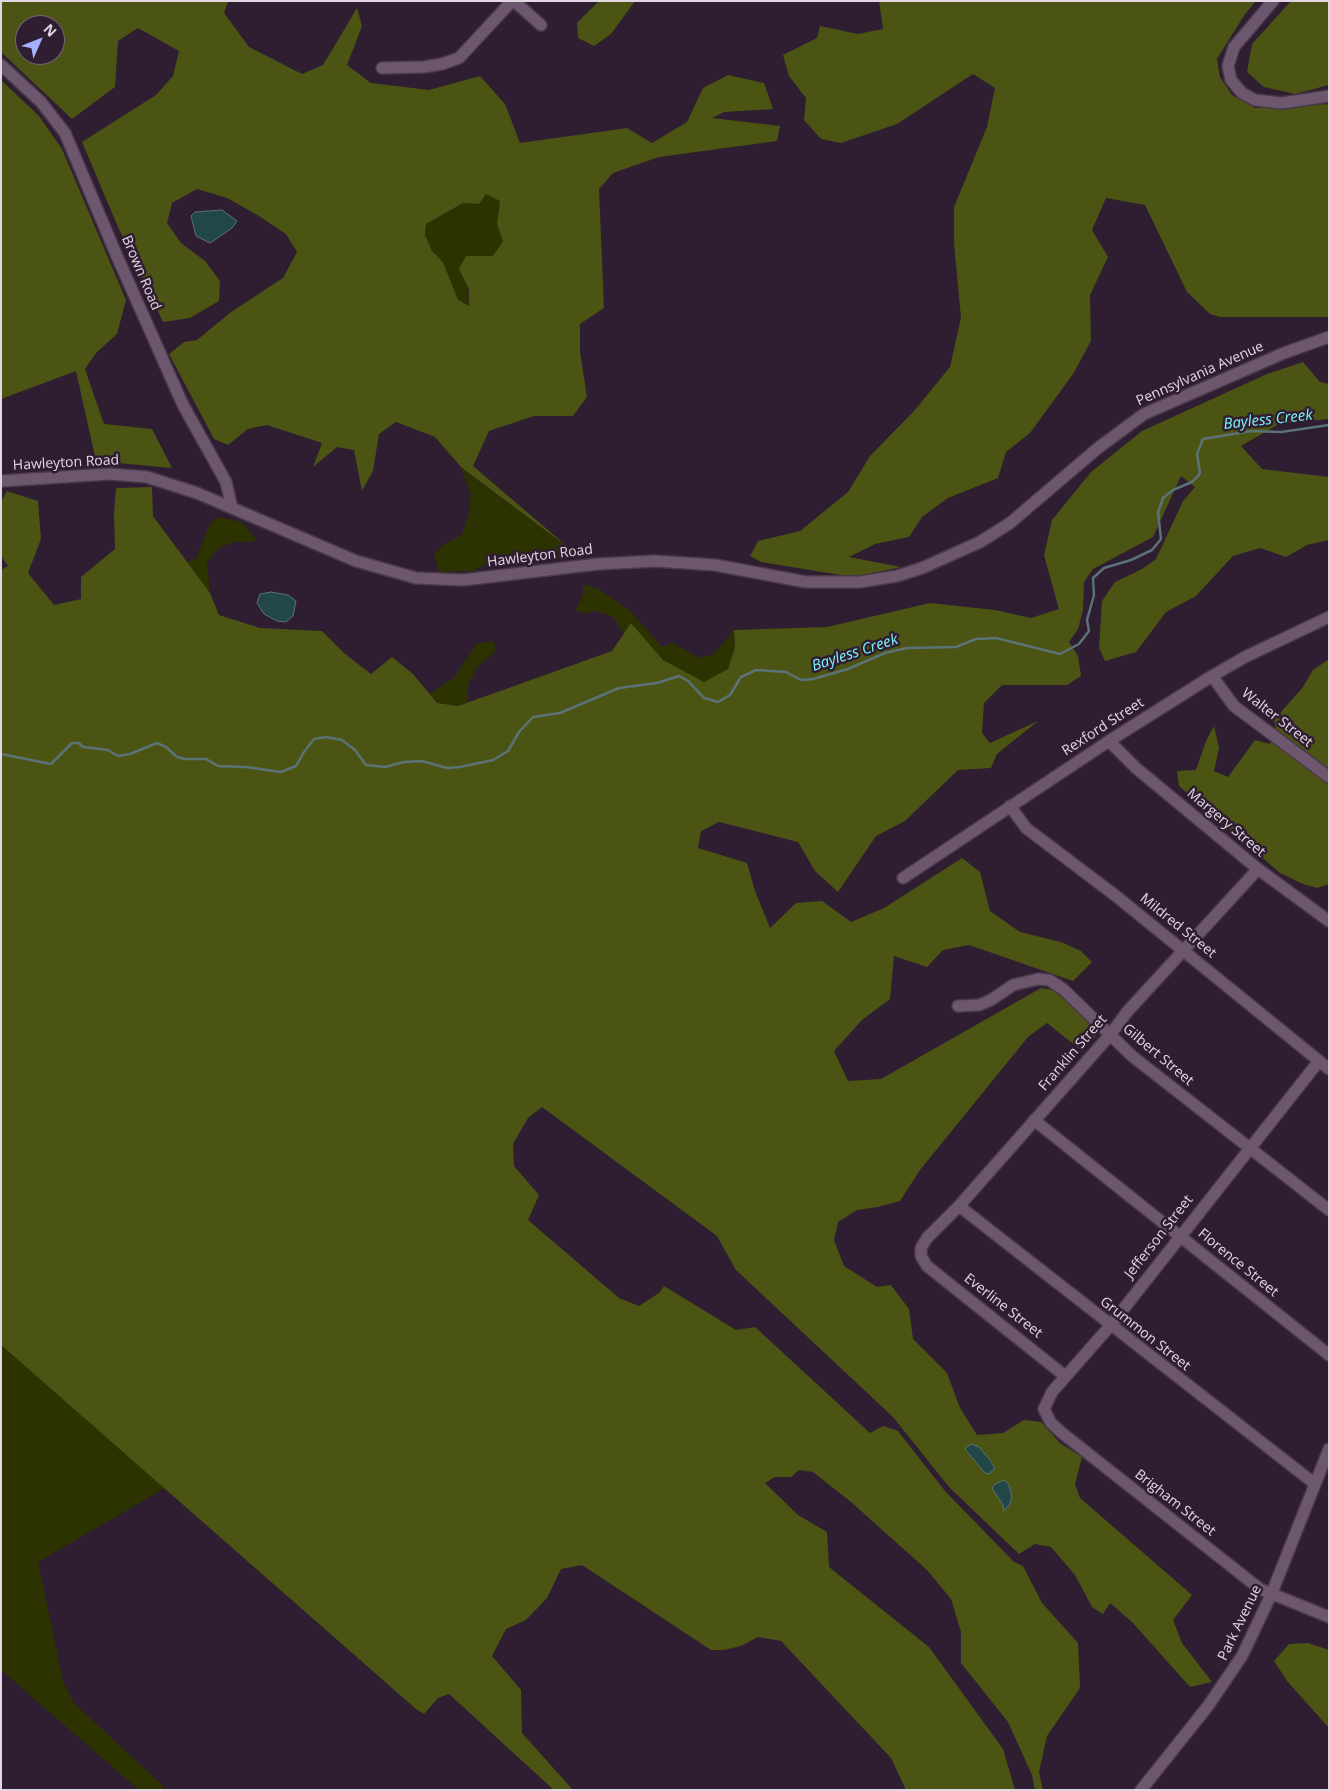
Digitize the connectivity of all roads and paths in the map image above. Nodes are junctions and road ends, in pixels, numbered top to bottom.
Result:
1 (513, 1) edge
2 (1273, 1) edge
3 (540, 25) dead end
4 (1, 65) edge
5 (382, 68) dead end
6 (1329, 96) edge
7 (1329, 337) edge
8 (1068, 474) joint
9 (1, 481) edge
10 (232, 508) junction
11 (1329, 617) edge
12 (1212, 676) junction
13 (1109, 741) junction
14 (1329, 778) edge
15 (1010, 806) junction
16 (1258, 869) junction
17 (903, 878) dead end
18 (1329, 921) edge
19 (1184, 950) junction
20 (958, 1006) dead end
21 (1110, 1035) junction
22 (1319, 1061) junction
23 (1329, 1068) edge
24 (1034, 1120) junction
25 (1249, 1147) junction
26 (959, 1206) junction
27 (1329, 1210) edge
28 (1179, 1235) junction
29 (923, 1260) joint
30 (1110, 1326) junction
31 (1329, 1355) edge
32 (1065, 1376) junction
33 (1062, 1433) joint
34 (1329, 1449) edge
35 (1315, 1484) junction
36 (1271, 1595) junction
37 (1329, 1617) edge
38 (1141, 1790) edge

1 - 3 street
1 - 5 street
2 - 6 street
4 - 10 street, Brown Road
7 - 8 street, Pennsylvania Avenue
8 - 10 street, Hawleyton Road
9 - 10 street, Hawleyton Road
11 - 12 street, Rexford Street
12 - 13 street, Rexford Street
12 - 14 street, Walter Street
13 - 15 street, Rexford Street
13 - 16 street, Margery Street
15 - 17 street, Rexford Street
15 - 19 street, Mildred Street
16 - 18 street, Margery Street
16 - 19 street, Franklin Street
19 - 21 street, Franklin Street
19 - 22 street, Mildred Street
20 - 21 street, Gilbert Street
21 - 24 street, Franklin Street
21 - 25 street, Gilbert Street
22 - 23 street, Mildred Street
22 - 25 street, Jefferson Street
24 - 26 street, Franklin Street
24 - 28 street, Florence Street
25 - 27 street, Gilbert Street
25 - 28 street, Jefferson Street
26 - 29 street, Franklin Street
26 - 30 street, Grummon Street
28 - 30 street, Jefferson Street
28 - 31 street, Florence Street
29 - 32 street, Everline Street
30 - 32 street, Jefferson Street
30 - 35 street, Grummon Street
32 - 33 street, Jefferson Street
33 - 36 street, Brigham Street
34 - 35 street, Park Avenue
35 - 36 street, Park Avenue
36 - 37 street, Brigham Street
36 - 38 street, Park Avenue

